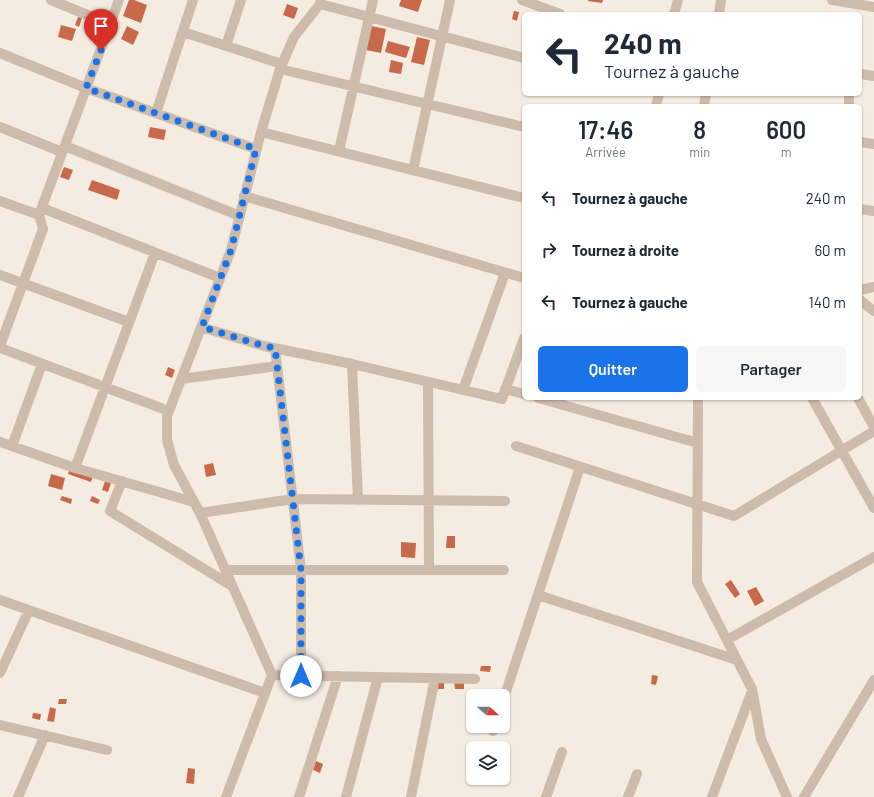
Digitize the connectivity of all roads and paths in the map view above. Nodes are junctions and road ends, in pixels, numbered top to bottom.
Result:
1 (51, 0) edge
2 (119, 0) edge
3 (193, 0) edge
4 (241, 0) edge
5 (373, 0) edge
6 (450, 0) edge
7 (522, 0) edge
8 (678, 0) edge
9 (721, 0) edge
10 (832, 0) edge
11 (321, 2) edge
12 (874, 7) edge
13 (555, 12) edge
14 (675, 12) edge
15 (719, 12) edge
16 (369, 17) junction
17 (110, 24) junction
18 (183, 32) junction
19 (442, 36) junction
20 (226, 46) junction
21 (0, 53) edge
22 (522, 57) edge
23 (281, 67) junction
24 (862, 74) edge
25 (874, 76) edge
26 (354, 87) junction
27 (86, 88) junction
28 (427, 104) junction
29 (156, 113) junction
30 (0, 127) edge
31 (522, 127) edge
32 (260, 132) junction
33 (862, 142) edge
34 (874, 144) edge
35 (64, 149) junction
36 (256, 149) junction
37 (339, 151) junction
38 (413, 170) junction
39 (244, 196) junction
40 (522, 197) edge
41 (0, 201) edge
42 (862, 209) edge
43 (874, 211) edge
44 (40, 212) junction
45 (240, 216) junction
46 (155, 253) junction
47 (505, 273) junction
48 (0, 275) edge
49 (522, 277) edge
50 (220, 278) junction
51 (23, 283) junction
52 (874, 287) edge
53 (862, 290) edge
54 (862, 302) edge
55 (874, 311) edge
56 (129, 322) junction
57 (202, 327) junction
58 (522, 344) edge
59 (0, 347) edge
60 (275, 348) junction
61 (42, 364) junction
62 (352, 364) junction
63 (277, 366) junction
64 (181, 379) junction
65 (428, 382) junction
66 (105, 387) junction
67 (506, 389) junction
68 (463, 390) junction
69 (522, 393) edge
70 (545, 400) edge
71 (698, 400) edge
72 (813, 400) edge
73 (859, 400) edge
74 (169, 411) junction
75 (874, 427) edge
76 (874, 431) edge
77 (0, 442) edge
78 (698, 444) junction
79 (12, 446) junction
80 (516, 446) dead end
81 (841, 450) junction
82 (580, 467) junction
83 (75, 468) junction
84 (122, 481) junction
85 (293, 499) junction
86 (358, 500) junction
87 (428, 500) junction
88 (505, 501) dead end
89 (194, 502) junction
90 (698, 505) junction
91 (874, 508) edge
92 (200, 513) junction
93 (874, 557) edge
94 (225, 570) junction
95 (301, 570) junction
96 (429, 570) junction
97 (504, 570) dead end
98 (232, 586) junction
99 (538, 595) junction
100 (0, 600) edge
101 (29, 610) junction
102 (727, 640) junction
103 (737, 660) junction
104 (0, 674) edge
105 (272, 675) junction
106 (301, 676) junction
107 (338, 676) junction
108 (378, 677) junction
109 (435, 678) junction
110 (475, 679) dead end
111 (874, 680) edge
112 (507, 689) edge
113 (752, 689) junction
114 (265, 693) junction
115 (0, 725) edge
116 (45, 735) junction
117 (107, 750) dead end
118 (562, 752) dead end
119 (637, 774) dead end
120 (18, 797) edge
121 (226, 797) edge
122 (299, 797) edge
123 (346, 797) edge
124 (411, 797) edge
125 (546, 797) edge
126 (628, 797) edge
127 (712, 797) edge
128 (787, 797) edge
129 (804, 797) edge

1 - 17 street
2 - 17 street
3 - 18 street
4 - 20 street
5 - 16 street
6 - 19 street
7 - 13 street
8 - 14 street
9 - 15 street
10 - 12 street
11 - 16 street
11 - 23 street
16 - 19 street
16 - 26 street
17 - 27 street
18 - 20 street
18 - 29 street
19 - 22 street
19 - 28 street
20 - 23 street
21 - 27 street
23 - 26 street
23 - 32 street
24 - 25 street
26 - 28 street
26 - 37 street
27 - 29 street
27 - 35 street
28 - 31 street
28 - 38 street
29 - 36 street
30 - 35 street
32 - 36 street
32 - 37 street
33 - 34 street
35 - 44 street
35 - 45 street
36 - 39 street
37 - 38 street
38 - 40 street
39 - 45 street
39 - 47 street
41 - 44 street
42 - 43 street
44 - 46 street
44 - 51 street
45 - 50 street
46 - 50 street
46 - 56 street
47 - 49 street
47 - 68 street
48 - 51 street
50 - 57 street
51 - 56 street
51 - 59 street
52 - 53 street
54 - 55 street
56 - 66 street
57 - 60 street
57 - 64 street
58 - 67 street
59 - 61 street
60 - 62 street
60 - 63 street
61 - 66 street
61 - 79 street
62 - 65 street
62 - 86 street
63 - 64 street
63 - 85 street
64 - 74 street
65 - 68 street
65 - 87 street
66 - 74 street
66 - 83 street
67 - 68 street
67 - 69 street
70 - 78 street
71 - 78 street
72 - 81 street
73 - 75 street
74 - 89 street
76 - 81 street
77 - 79 street
78 - 90 street
79 - 83 street
80 - 82 street
81 - 90 street
81 - 91 street
82 - 90 street
82 - 99 street
83 - 84 street
84 - 89 street
84 - 98 street
85 - 86 street
85 - 92 street
85 - 95 street
86 - 87 street
87 - 88 street
87 - 96 street
89 - 92 street
90 - 102 street
92 - 94 street
93 - 102 street
94 - 95 street
94 - 98 street
95 - 96 street
95 - 106 street
96 - 97 street
98 - 105 street
99 - 103 street
99 - 112 street
100 - 101 street
101 - 104 street
101 - 114 street
102 - 103 street
103 - 113 street
105 - 106 street
105 - 114 street
106 - 107 street
107 - 108 street
107 - 122 street
108 - 109 street
108 - 123 street
109 - 110 street
109 - 124 street
111 - 129 street
113 - 127 street
113 - 128 street
114 - 121 street
115 - 116 street
116 - 117 street
116 - 120 street
118 - 125 street
119 - 126 street

